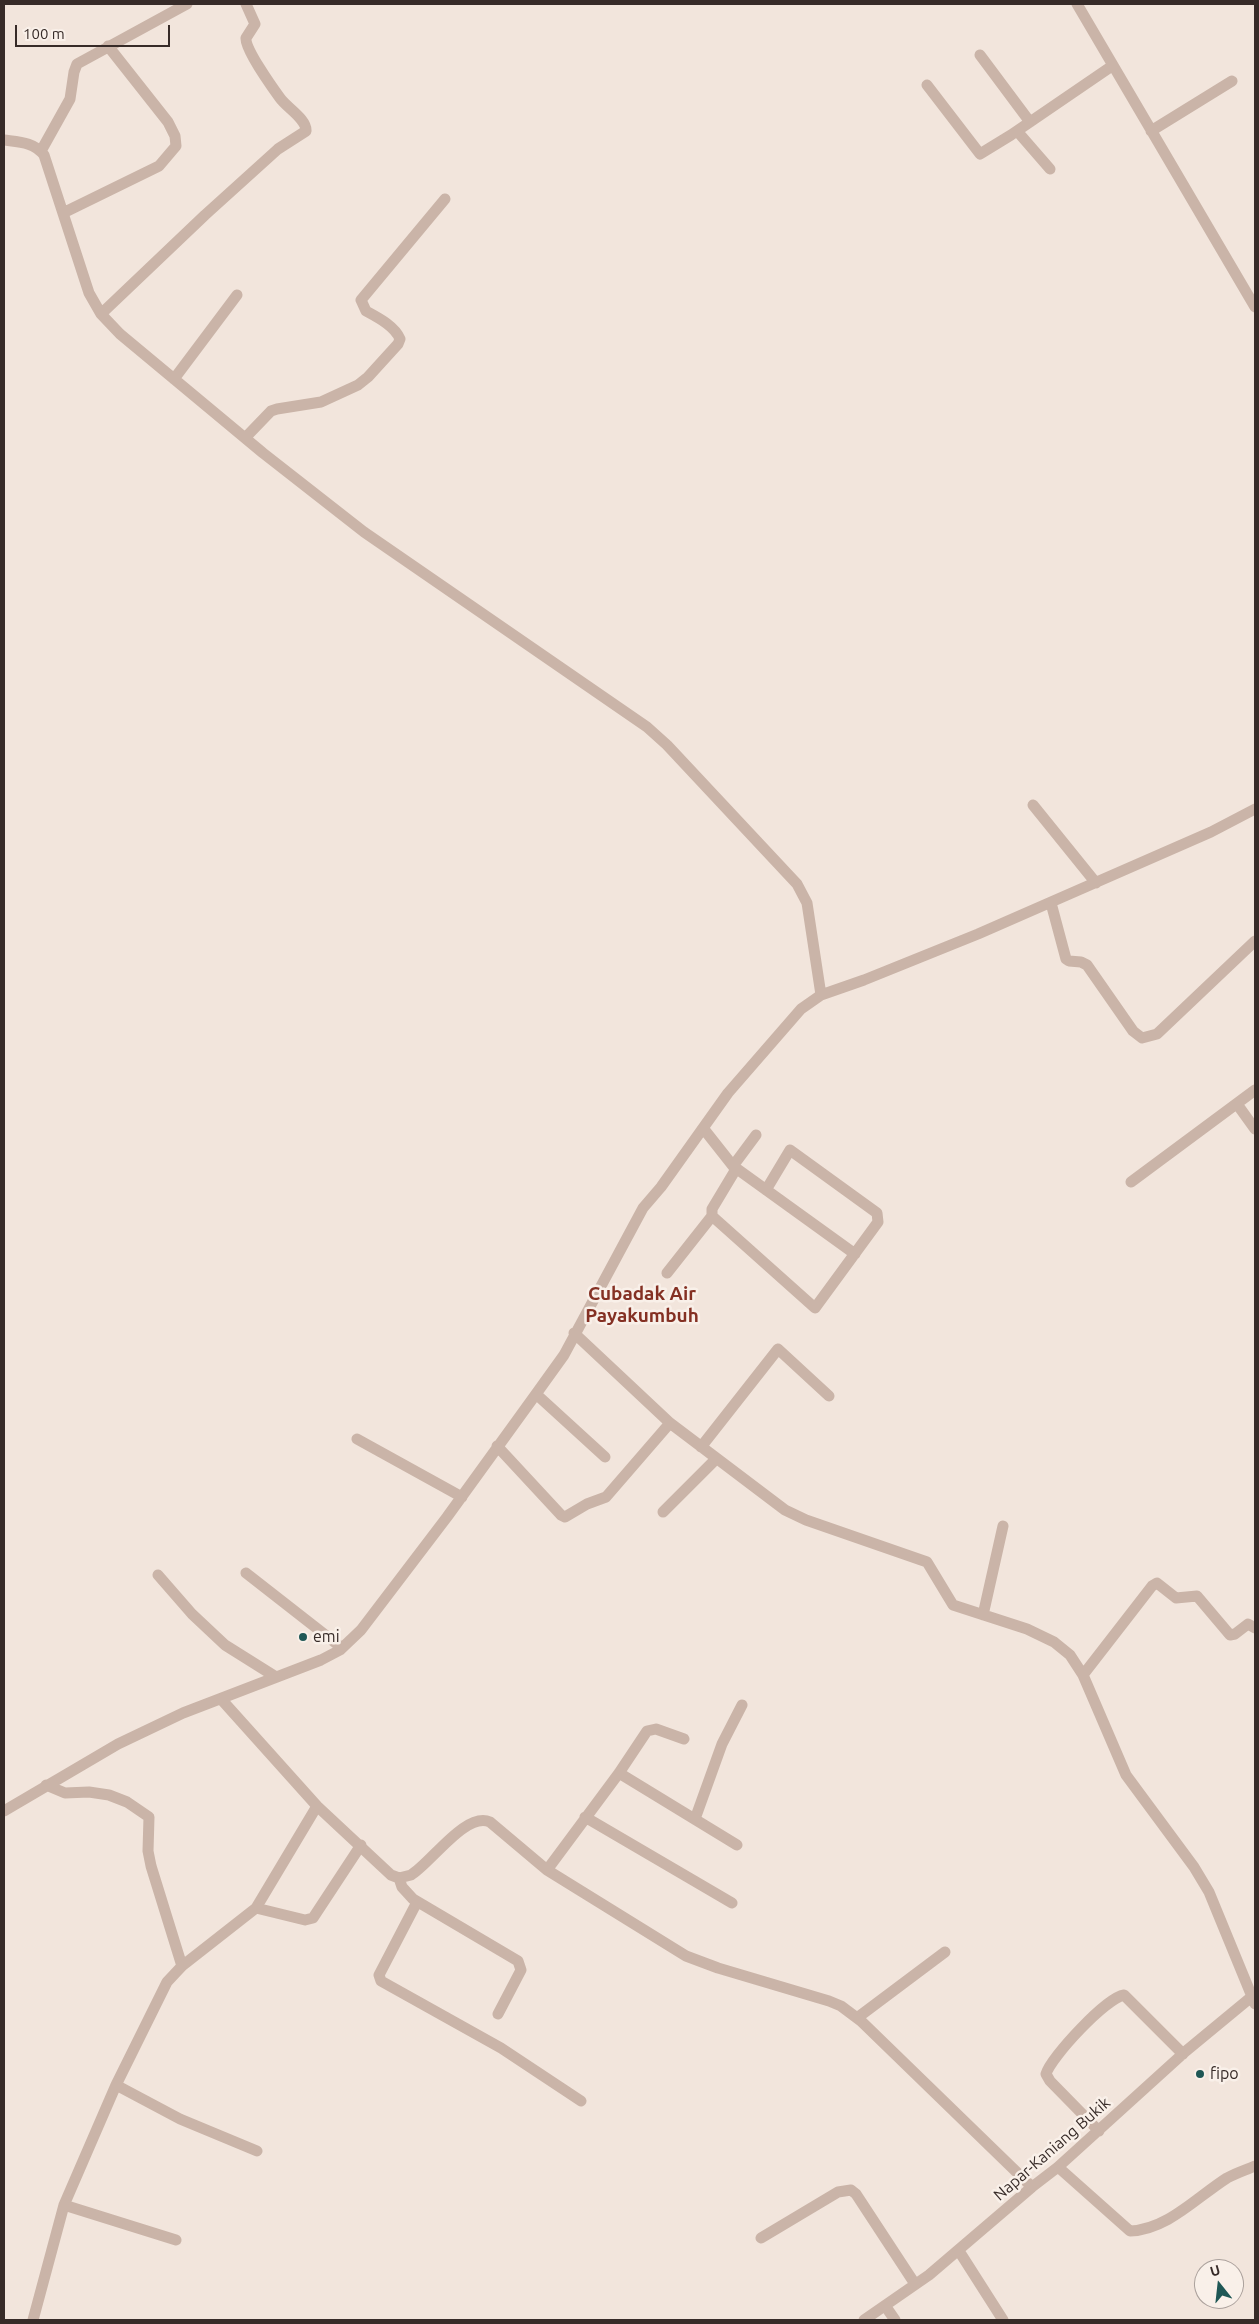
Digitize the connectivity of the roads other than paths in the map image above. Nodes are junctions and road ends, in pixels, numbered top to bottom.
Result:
1 (187, 4) edge
2 (246, 4) edge
3 (1077, 4) edge
4 (108, 46) junction
5 (980, 55) dead end
6 (1112, 66) junction
7 (1232, 81) dead end
8 (927, 85) dead end
9 (1030, 122) junction
10 (1018, 131) junction
11 (1151, 131) junction
12 (4, 140) edge
13 (34, 147) junction
14 (1050, 169) dead end
15 (445, 199) dead end
16 (63, 213) junction
17 (237, 295) dead end
18 (1255, 307) edge
19 (101, 314) junction
20 (174, 379) junction
21 (245, 438) junction
22 (1033, 805) dead end
23 (1255, 809) edge
24 (1096, 884) junction
25 (1051, 903) junction
26 (1255, 940) edge
27 (821, 995) junction
28 (1255, 1090) edge
29 (1237, 1104) junction
30 (703, 1128) junction
31 (1255, 1129) edge
32 (756, 1135) dead end
33 (735, 1168) junction
34 (1131, 1182) dead end
35 (766, 1190) junction
36 (712, 1216) junction
37 (854, 1254) junction
38 (667, 1273) dead end
39 (574, 1333) junction
40 (536, 1394) junction
41 (829, 1396) dead end
42 (670, 1423) junction
43 (357, 1439) dead end
44 (497, 1446) junction
45 (701, 1447) junction
46 (605, 1457) dead end
47 (716, 1459) junction
48 (462, 1497) junction
49 (663, 1512) dead end
50 (1003, 1526) dead end
51 (246, 1573) dead end
52 (158, 1575) dead end
53 (983, 1615) junction
54 (1255, 1628) edge
55 (342, 1648) junction
56 (1083, 1675) junction
57 (276, 1677) junction
58 (221, 1699) junction
59 (742, 1705) dead end
60 (684, 1739) dead end
61 (619, 1773) junction
62 (46, 1785) junction
63 (317, 1806) junction
64 (4, 1811) edge
65 (585, 1817) junction
66 (695, 1819) junction
67 (361, 1845) junction
68 (737, 1845) dead end
69 (547, 1870) junction
70 (399, 1878) junction
71 (417, 1902) junction
72 (732, 1903) dead end
73 (256, 1908) junction
74 (945, 1952) dead end
75 (182, 1966) junction
76 (1254, 1999) edge
77 (498, 2014) dead end
78 (857, 2018) junction
79 (1183, 2054) junction
80 (116, 2085) junction
81 (581, 2102) dead end
82 (1099, 2131) junction
83 (257, 2151) dead end
84 (1255, 2166) edge
85 (1058, 2167) junction
86 (1032, 2187) junction
87 (64, 2205) junction
88 (761, 2238) dead end
89 (176, 2240) dead end
90 (958, 2251) junction
91 (916, 2284) junction
92 (886, 2307) junction
93 (34, 2320) edge
94 (864, 2320) edge
95 (895, 2320) edge
96 (1004, 2320) edge

1 - 4 street
2 - 19 street
3 - 6 street
4 - 13 street
4 - 16 street
5 - 9 street
6 - 9 street
6 - 11 street
7 - 11 street
8 - 10 street
9 - 10 street
10 - 14 street
11 - 18 street
12 - 13 street
13 - 16 street
15 - 21 street
16 - 19 street
17 - 20 street
19 - 20 street
20 - 21 street
21 - 27 street
22 - 24 street
23 - 24 street
24 - 25 street
25 - 26 street
25 - 27 street
27 - 30 street
28 - 29 street
29 - 31 street
29 - 34 street
30 - 33 street
30 - 39 street
32 - 33 street
33 - 35 street
33 - 36 street
35 - 37 street
35 - 37 street
36 - 37 street
36 - 38 street
39 - 40 street
39 - 42 street
40 - 44 street
40 - 46 street
41 - 45 street
42 - 44 street
42 - 45 street
43 - 48 street
44 - 48 street
45 - 47 street
47 - 49 street
47 - 53 street
48 - 55 street
50 - 53 street
51 - 55 street
52 - 57 street
53 - 56 street
54 - 56 street
55 - 57 street
56 - 76 street
57 - 58 street
58 - 62 street
58 - 63 street
59 - 66 street
60 - 61 street
61 - 65 street
61 - 66 street
62 - 64 street
62 - 75 street
63 - 67 street
63 - 73 street
65 - 69 street
65 - 72 street
66 - 68 street
67 - 70 street
67 - 73 street
69 - 70 street
69 - 78 street
70 - 71 street
71 - 77 street
71 - 81 street
73 - 75 street
74 - 78 street
75 - 80 street
76 - 79 street, Napar-Kaniang Bukik
78 - 86 street
79 - 82 street, Napar-Kaniang Bukik
79 - 82 street
80 - 83 street
80 - 87 street
82 - 85 street, Napar-Kaniang Bukik
84 - 85 street
85 - 86 street, Napar-Kaniang Bukik
86 - 90 street, Napar-Kaniang Bukik
87 - 89 street
87 - 93 street
88 - 91 street
90 - 91 street, Napar-Kaniang Bukik
90 - 96 street
91 - 92 street, Napar-Kaniang Bukik
92 - 94 street, Napar-Kaniang Bukik
92 - 95 street

